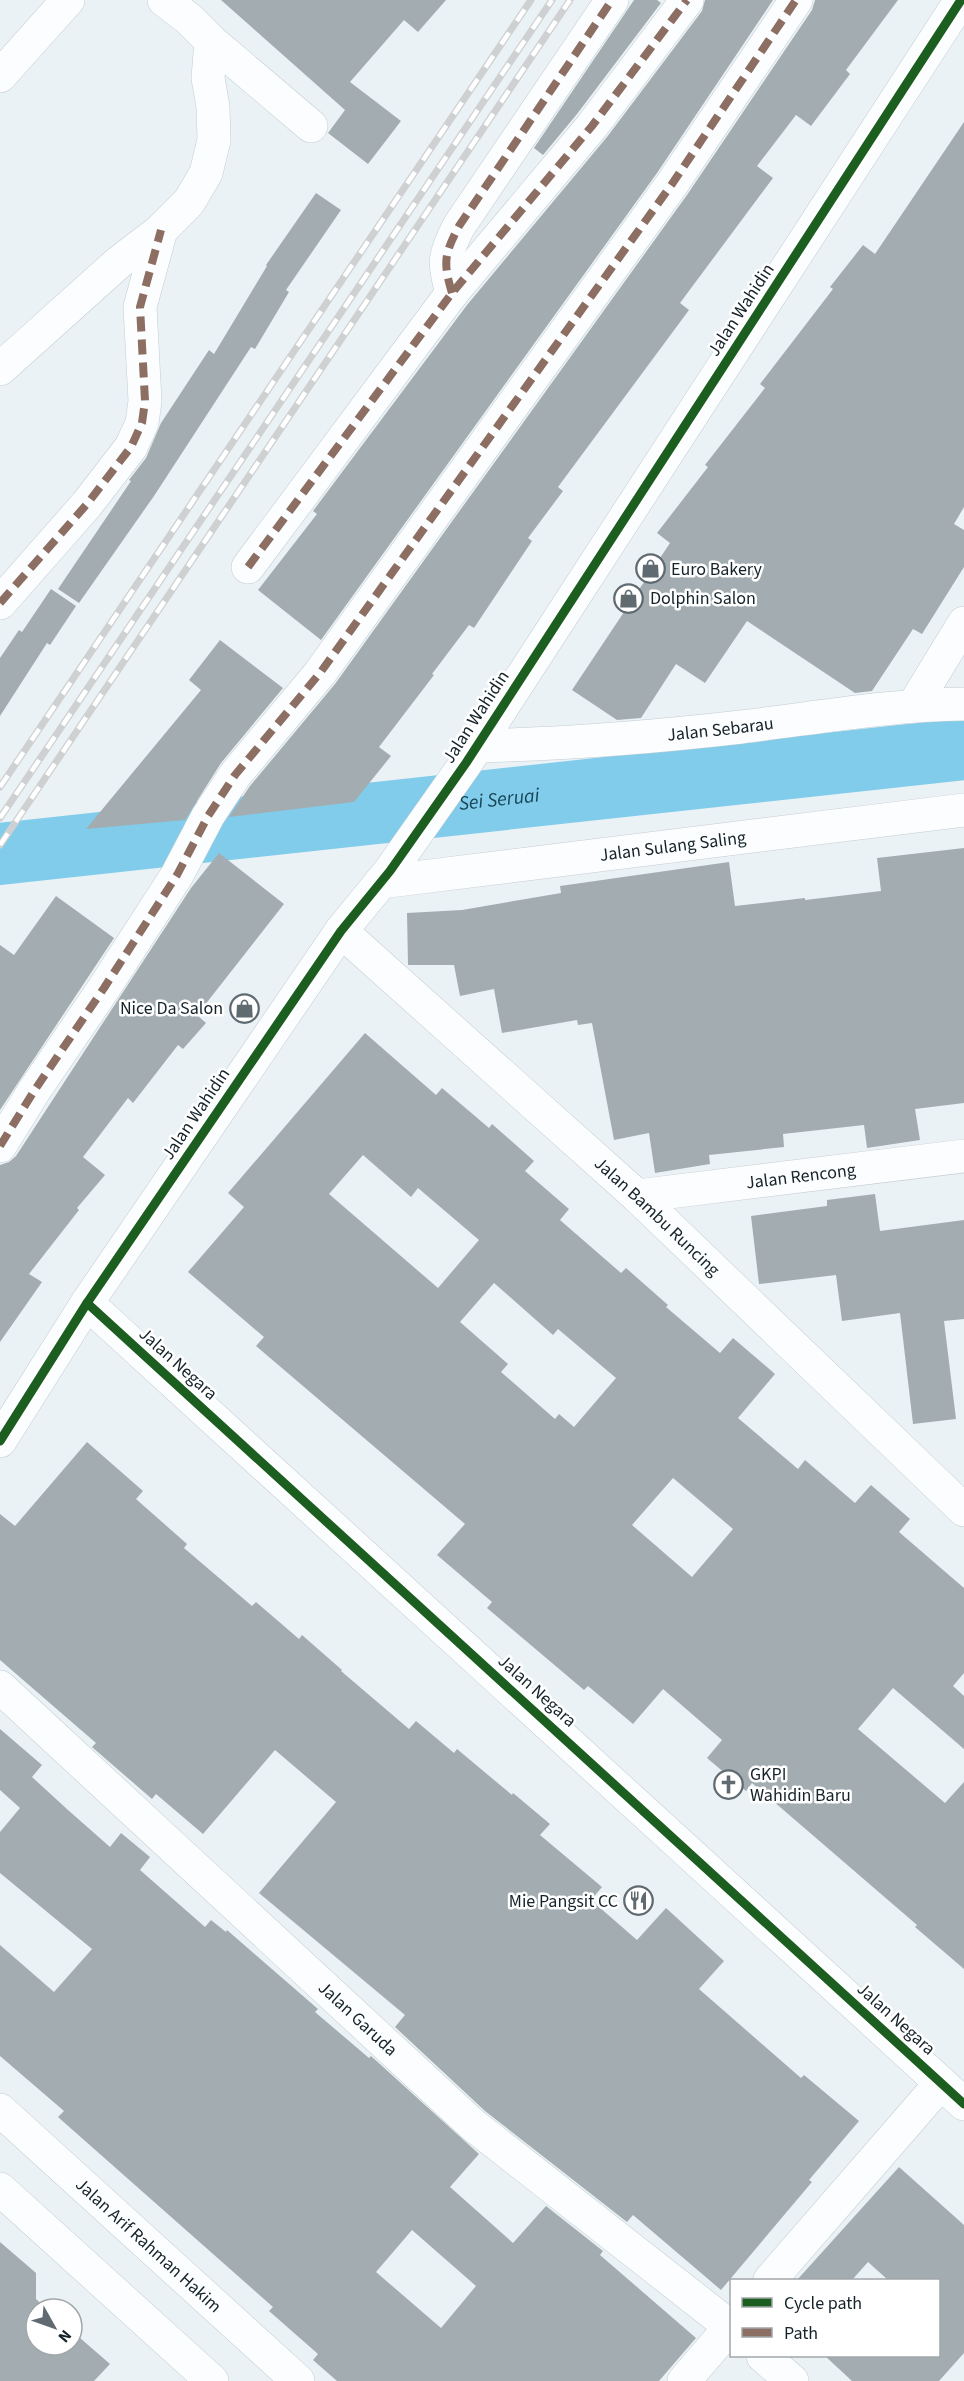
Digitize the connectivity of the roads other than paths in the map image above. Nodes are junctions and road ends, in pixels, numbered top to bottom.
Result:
1 (68, 0) edge
2 (164, 0) edge
3 (612, 0) edge
4 (687, 0) edge
5 (796, 0) edge
6 (961, 0) edge
7 (211, 41) junction
8 (0, 76) edge
9 (311, 126) dead end
10 (161, 230) junction
11 (452, 293) junction
12 (0, 369) edge
13 (248, 567) dead end
14 (0, 603) edge
15 (964, 623) edge
16 (964, 704) edge
17 (914, 705) junction
18 (472, 755) junction
19 (964, 810) edge
20 (386, 877) junction
21 (341, 931) junction
22 (0, 1146) edge
23 (964, 1156) edge
24 (637, 1196) junction
25 (87, 1303) junction
26 (0, 1441) edge
27 (962, 1506) edge
28 (0, 1687) edge
29 (953, 2093) edge
30 (0, 2110) edge
31 (0, 2189) edge
32 (771, 2279) edge
33 (730, 2326) edge
34 (730, 2328) edge
35 (765, 2357) edge
36 (212, 2381) edge
37 (298, 2381) edge
38 (684, 2381) edge
39 (792, 2381) edge

1 - 8 street
2 - 7 street
3 - 11 street
4 - 11 street
5 - 22 street
6 - 18 street, Jalan Wahidin
7 - 9 street
7 - 10 street
10 - 12 street
10 - 14 street
11 - 13 street
15 - 17 street
16 - 17 street, Jalan Sebarau
17 - 18 street, Jalan Sebarau
18 - 20 street, Jalan Wahidin
19 - 20 street, Jalan Sulang Saling
20 - 21 street, Jalan Wahidin
21 - 24 street, Jalan Bambu Runcing
21 - 25 street, Jalan Wahidin
23 - 24 street, Jalan Rencong
24 - 27 street, Jalan Bambu Runcing
25 - 26 street, Jalan Wahidin
25 - 29 street, Jalan Negara
28 - 33 street, Jalan Garuda
29 - 32 street
30 - 37 street, Jalan Arif Rahman Hakim
31 - 36 street
34 - 38 street
35 - 39 street

